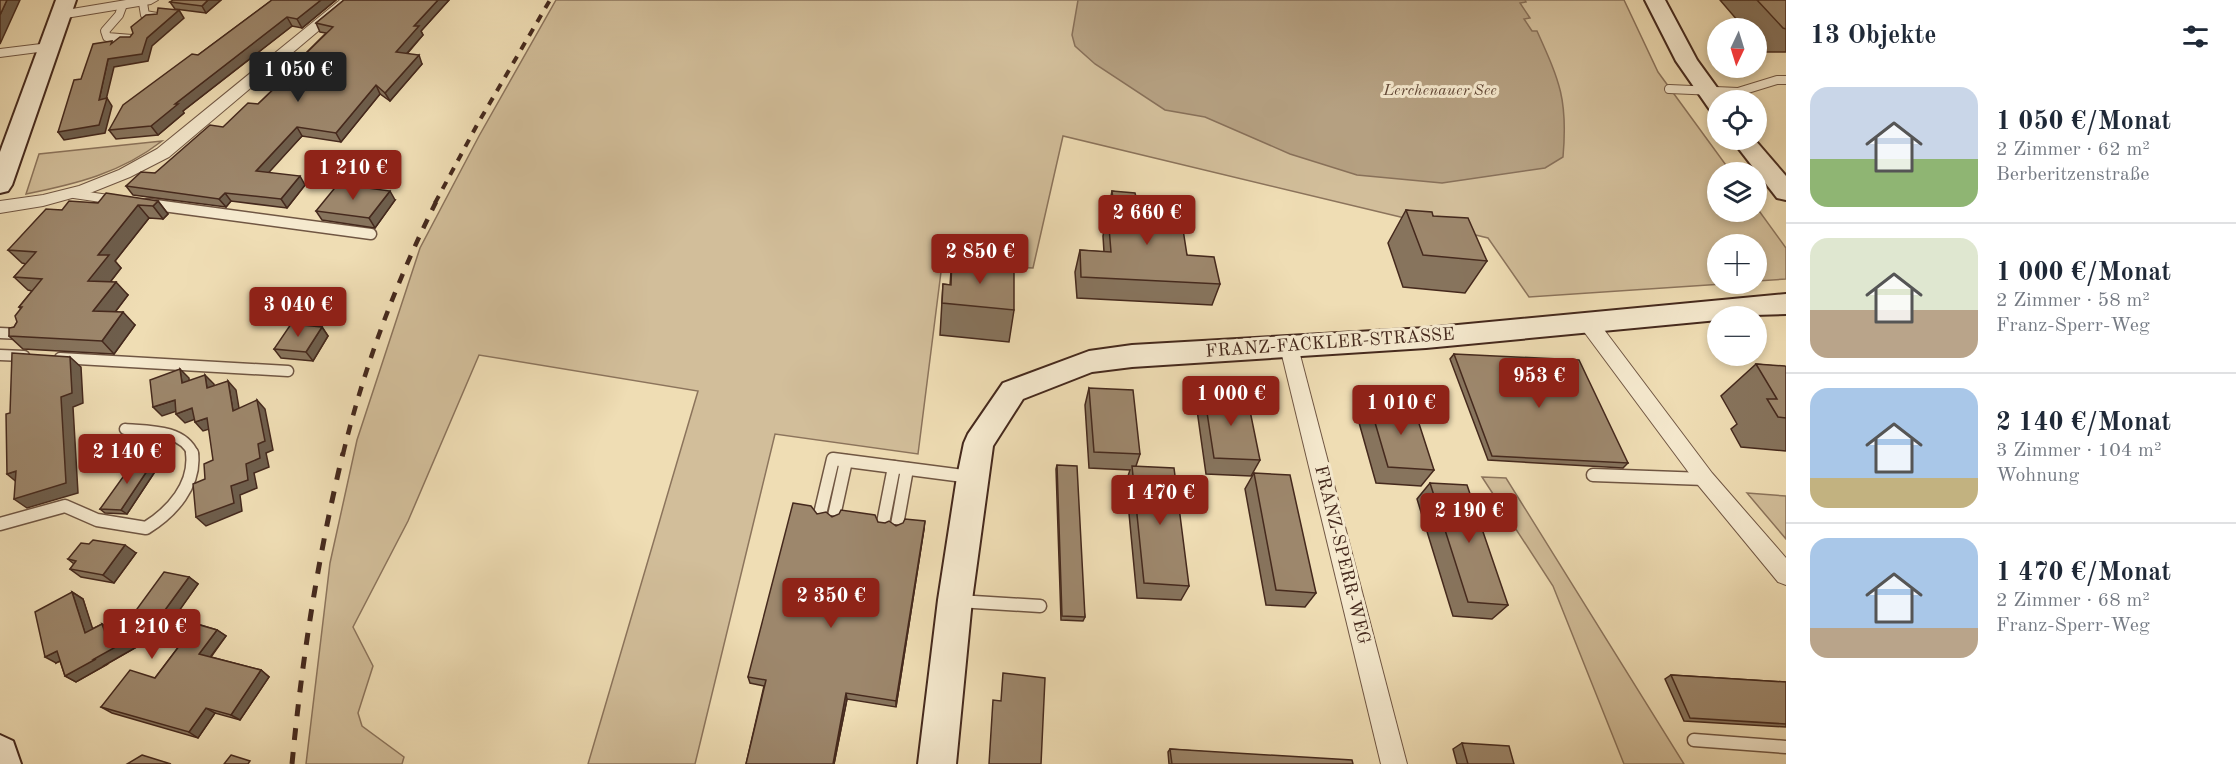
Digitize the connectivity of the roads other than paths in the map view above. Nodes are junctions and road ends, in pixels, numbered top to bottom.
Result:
1 (348, 0) edge
2 (1655, 0) edge
3 (147, 1) edge
4 (122, 7) junction
5 (63, 8) edge
6 (157, 17) edge
7 (132, 39) edge
8 (49, 47) junction
9 (0, 53) edge
10 (1782, 80) edge
11 (1669, 89) dead end
12 (1707, 90) edge
13 (1745, 90) edge
14 (1786, 90) edge
15 (1707, 97) edge
16 (1751, 150) edge
17 (0, 185) edge
18 (1786, 192) edge
19 (74, 194) junction
20 (131, 202) edge
21 (142, 203) edge
22 (0, 207) edge
23 (371, 234) dead end
24 (1786, 304) edge
25 (1589, 324) junction
26 (0, 333) edge
27 (24, 334) edge
28 (1289, 347) junction
29 (0, 355) edge
30 (32, 357) edge
31 (53, 358) edge
32 (288, 371) dead end
33 (125, 429) dead end
34 (846, 460) junction
35 (894, 467) junction
36 (907, 469) junction
37 (1593, 475) dead end
38 (972, 477) junction
39 (1705, 479) junction
40 (820, 514) edge
41 (834, 516) edge
42 (884, 523) edge
43 (0, 524) edge
44 (897, 525) edge
45 (1786, 575) edge
46 (955, 600) junction
47 (1040, 606) dead end
48 (1694, 740) dead end
49 (1786, 747) edge
50 (0, 754) edge
51 (2, 764) edge
52 (937, 764) edge
53 (1394, 764) edge

1 - 19 street
2 - 12 street
3 - 4 street
3 - 6 lane
4 - 5 street
4 - 7 lane
5 - 8 street
8 - 9 street
8 - 17 street
10 - 13 lane
10 - 14 lane
11 - 15 lane
16 - 18 street
19 - 20 lane
19 - 22 street
21 - 23 lane
24 - 25 street, FRANZ-FACKLER-STRASSE
25 - 28 street, FRANZ-FACKLER-STRASSE
25 - 39 street
26 - 27 lane
28 - 38 street, FRANZ-FACKLER-STRASSE
28 - 53 street, FRANZ-SPERR-WEG
29 - 30 lane
31 - 32 lane
33 - 43 lane
34 - 35 lane
34 - 40 lane
34 - 41 lane
35 - 36 lane
35 - 42 lane
36 - 38 lane
36 - 44 lane
37 - 39 lane
38 - 46 street, FRANZ-FACKLER-STRASSE
39 - 45 street
46 - 47 lane
46 - 52 street, FRANZ-FACKLER-STRASSE
48 - 49 lane
50 - 51 street

